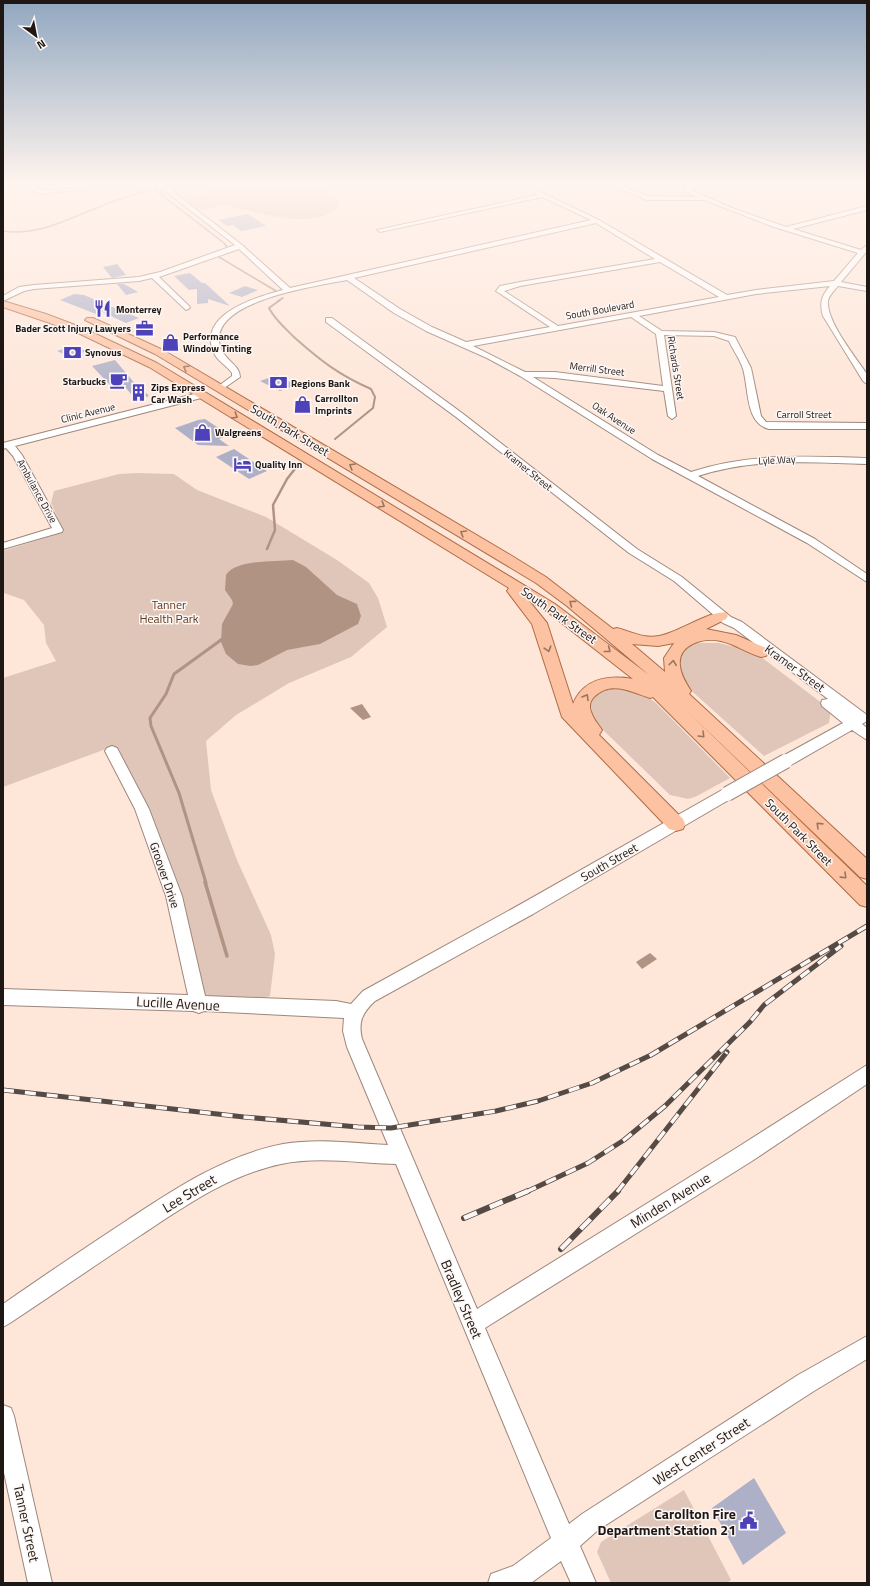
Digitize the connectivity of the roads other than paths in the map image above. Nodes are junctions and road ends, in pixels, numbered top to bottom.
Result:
1 (206, 258) edge
2 (253, 258) edge
3 (432, 258) edge
4 (658, 258) edge
5 (856, 258) edge
6 (661, 260) junction
7 (154, 276) junction
8 (348, 277) junction
9 (835, 283) junction
10 (867, 289) edge
11 (288, 291) junction
12 (725, 297) junction
13 (4, 298) edge
14 (23, 298) dead end
15 (186, 308) dead end
16 (631, 314) junction
17 (79, 316) dead end
18 (90, 320) junction
19 (329, 320) dead end
20 (557, 328) junction
21 (660, 333) junction
22 (463, 346) junction
23 (523, 374) junction
24 (867, 381) edge
25 (668, 389) junction
26 (211, 392) junction
27 (672, 416) dead end
28 (867, 426) edge
29 (6, 446) edge
30 (867, 460) edge
31 (689, 476) junction
32 (383, 484) junction
33 (364, 494) junction
34 (3, 546) edge
35 (495, 572) junction
36 (867, 579) edge
37 (724, 618) junction
38 (603, 627) junction
39 (698, 635) junction
40 (761, 652) junction
41 (674, 708) junction
42 (694, 709) junction
43 (861, 719) edge
44 (867, 735) edge
45 (112, 752) dead end
46 (681, 821) junction
47 (867, 871) edge
48 (867, 899) edge
49 (3, 997) edge
50 (199, 1005) junction
51 (354, 1012) junction
52 (867, 1074) edge
53 (402, 1155) junction
54 (3, 1316) edge
55 (472, 1324) junction
56 (867, 1347) edge
57 (3, 1416) edge
58 (566, 1542) junction
59 (40, 1583) edge
60 (500, 1583) edge
61 (584, 1583) edge

1 - 7 street
2 - 11 street
3 - 8 street
4 - 6 street
5 - 9 street
6 - 12 street
6 - 20 street
7 - 13 street
7 - 15 street
8 - 11 street
8 - 22 street, Oak Avenue
9 - 10 street, South Boulevard
9 - 12 street, South Boulevard
9 - 24 street
11 - 26 street
12 - 16 street, South Boulevard
13 - 14 main road
13 - 18 main road
13 - 26 main road
16 - 20 street, South Boulevard
16 - 21 street, Richards Street
17 - 18 main road
26 -> 18 main road
19 - 37 street, Kramer Street
20 - 22 street, South Boulevard
21 - 25 street, Richards Street
21 - 28 street, Carroll Street
22 - 23 street, Oak Avenue
23 - 25 street, Merrill Street
23 - 31 street, Oak Avenue
25 - 27 street, Richards Street
26 - 29 street, Clinic Avenue
32 -> 26 main road, South Park Street
26 -> 33 main road, South Park Street
29 - 34 street, Ambulance Drive
30 - 31 street, Lyle Way
31 - 36 street, Oak Avenue
32 - 33 main road
38 -> 32 main road, South Park Street
33 -> 35 main road, South Park Street
35 -> 41 main road, South Park Street
35 -> 46 main road
37 - 38 main road
37 - 39 main road
37 - 40 street, Kramer Street
37 - 43 street, Kramer Street
38 - 42 main road, South Park Street
39 - 40 main road
42 -> 39 main road
40 - 43 street, Kramer Street
46 -> 41 main road
41 -> 48 main road, South Park Street
47 -> 42 main road, South Park Street
43 - 44 street
43 - 46 street, South Street, bridge
45 - 50 street, Groover Drive
46 - 51 street, South Street
49 - 50 street, Lucille Avenue
50 - 51 street, Lucille Avenue
51 - 53 street, Bradley Street
52 - 55 street, Minden Avenue
53 - 54 street, Lee Street
53 - 55 street, Bradley Street
55 - 58 street, Bradley Street
56 - 58 street, West Center Street
57 - 59 street, Tanner Street
58 - 60 street, West Center Street
58 - 61 street, Bradley Street

